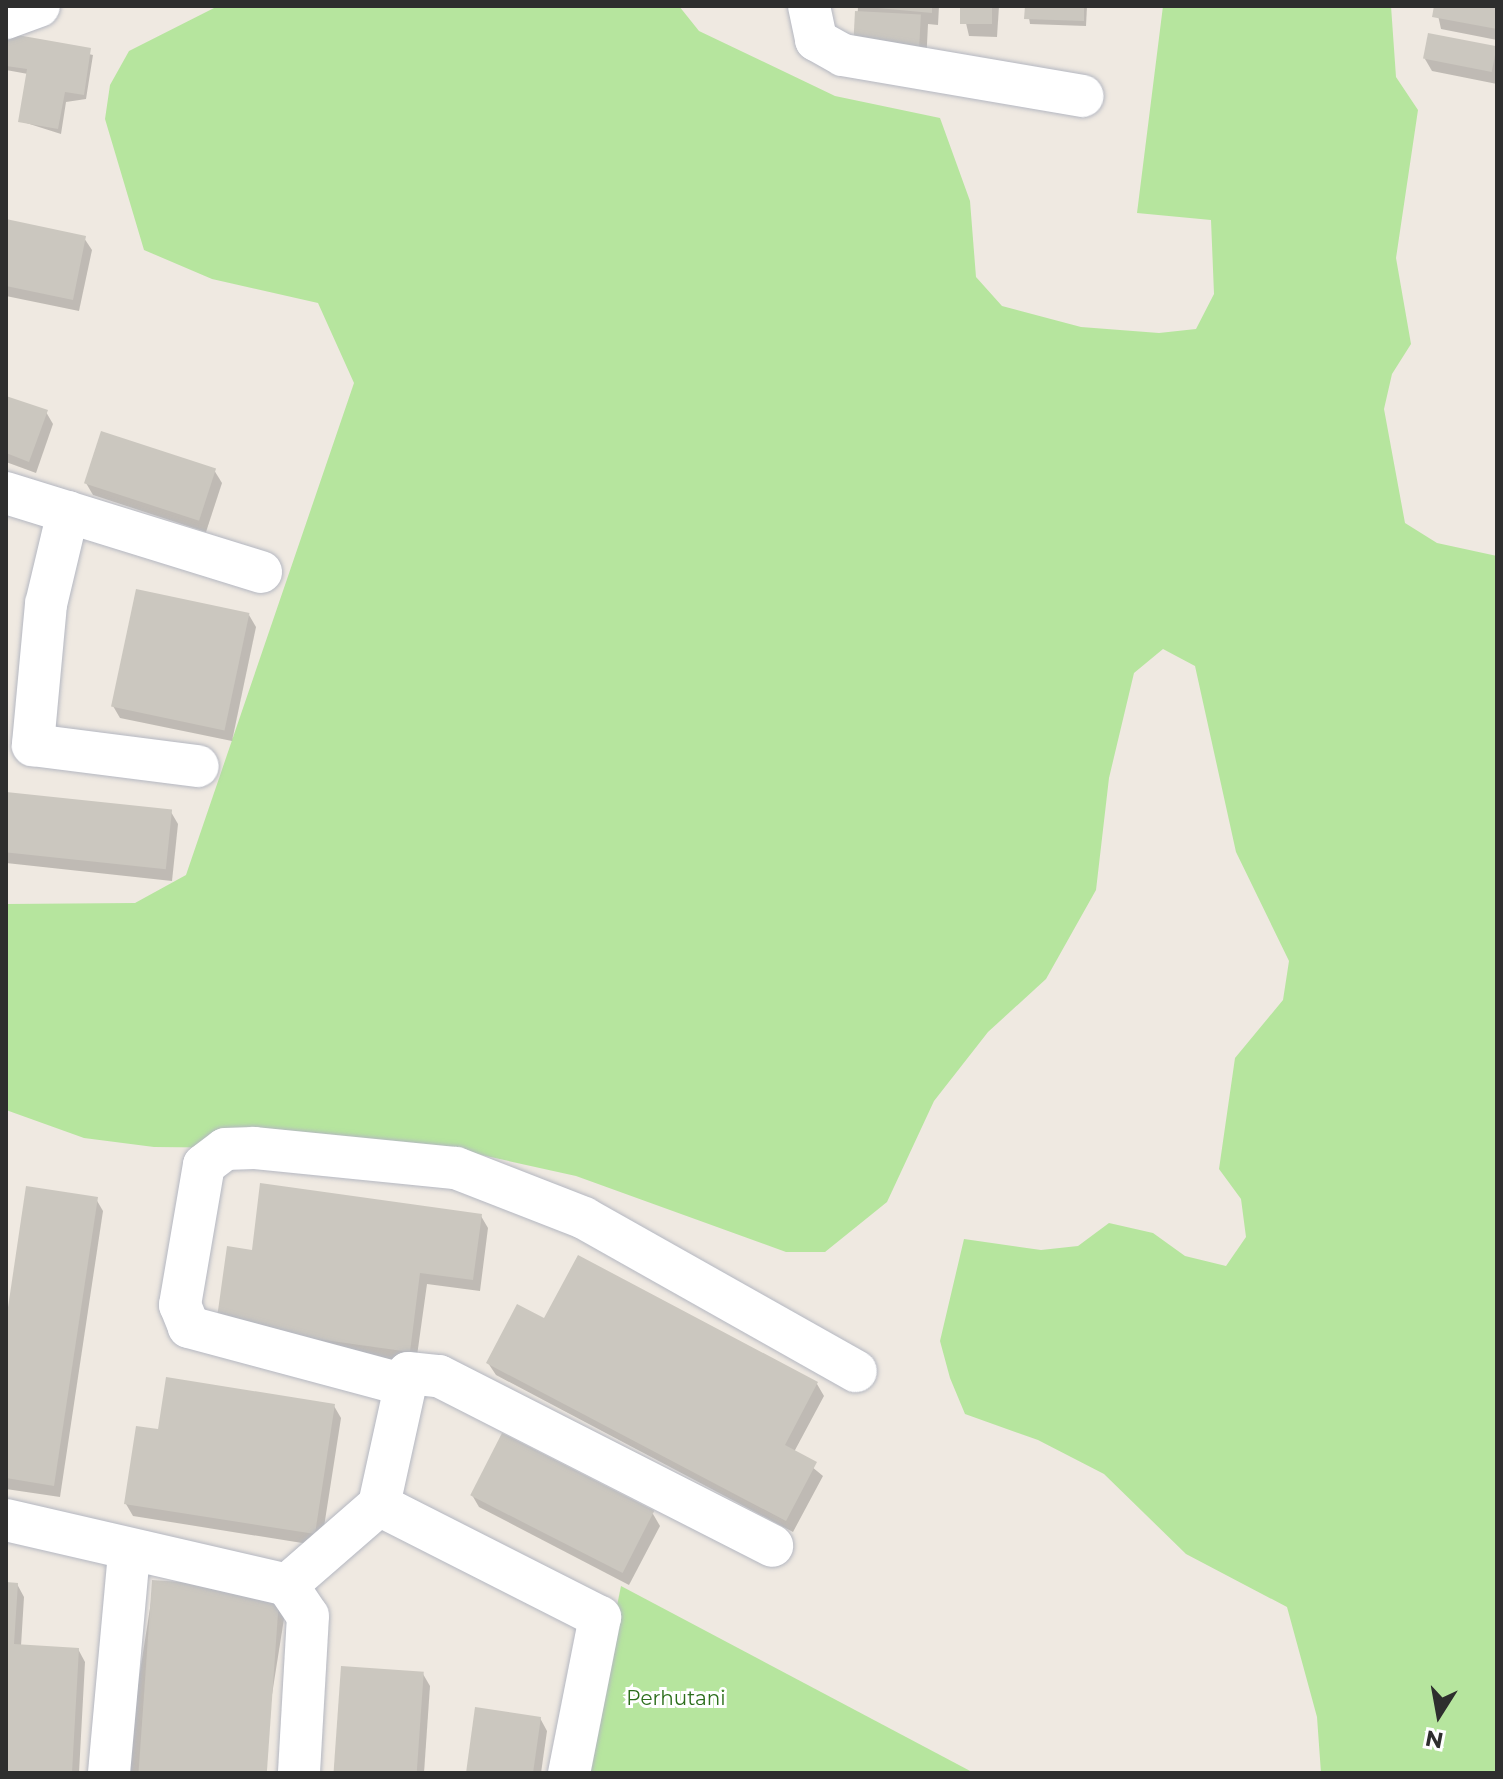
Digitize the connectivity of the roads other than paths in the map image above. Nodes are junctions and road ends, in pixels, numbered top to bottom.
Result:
1 (39, 6) edge
2 (809, 6) edge
3 (6, 18) edge
4 (1083, 96) dead end
5 (6, 493) edge
6 (68, 512) junction
7 (261, 572) dead end
8 (198, 766) dead end
9 (856, 1371) dead end
10 (405, 1385) junction
11 (379, 1505) junction
12 (6, 1520) edge
13 (772, 1546) dead end
14 (129, 1553) junction
15 (287, 1585) junction
16 (109, 1773) edge
17 (299, 1773) edge
18 (569, 1773) edge

1 - 3 street
2 - 4 street
5 - 6 street
6 - 7 street
6 - 8 street
9 - 10 street
10 - 11 street
10 - 13 street
11 - 15 street
11 - 18 street
12 - 14 street
14 - 15 street
14 - 16 street
15 - 17 street

